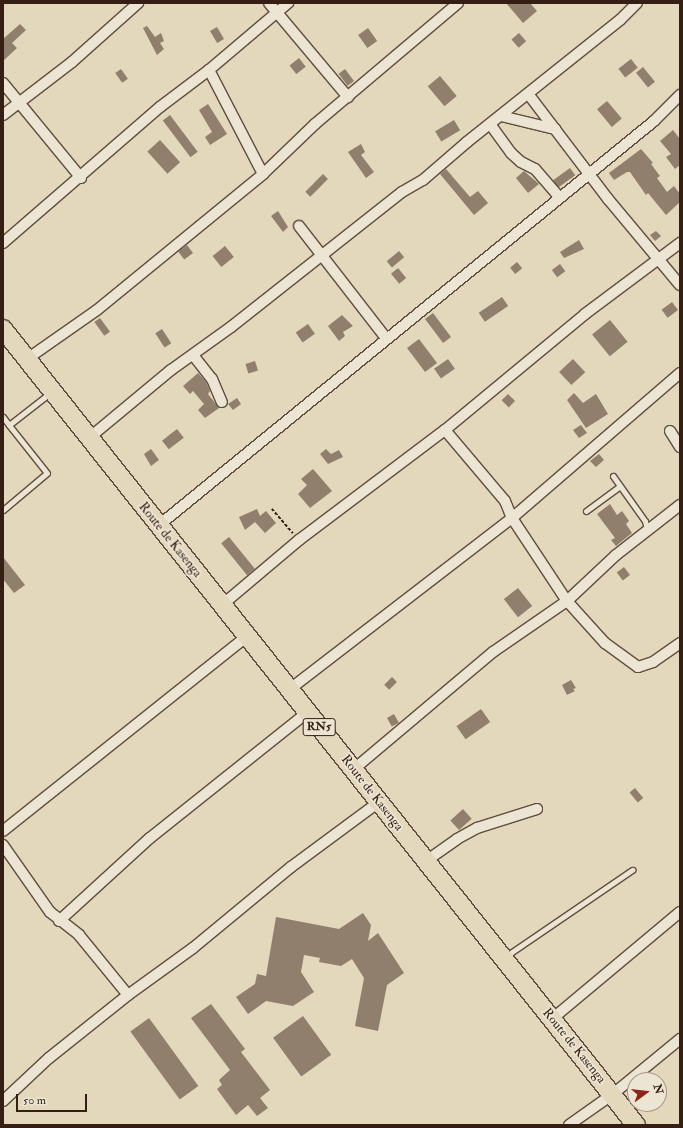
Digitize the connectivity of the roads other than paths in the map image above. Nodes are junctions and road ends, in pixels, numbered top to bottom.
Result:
1 (138, 3) edge
2 (269, 3) edge
3 (288, 3) edge
4 (458, 3) edge
5 (637, 3) edge
6 (276, 14) junction
7 (209, 70) junction
8 (3, 84) edge
9 (529, 95) junction
10 (680, 95) edge
11 (348, 97) junction
12 (19, 102) junction
13 (3, 115) edge
14 (500, 116) junction
15 (490, 124) junction
16 (555, 130) junction
17 (589, 173) junction
18 (263, 174) junction
19 (81, 178) junction
20 (559, 197) junction
21 (299, 226) dead end
22 (3, 243) edge
23 (680, 243) edge
24 (324, 256) junction
25 (658, 259) junction
26 (680, 285) edge
27 (3, 329) edge
28 (386, 338) junction
29 (193, 355) junction
30 (27, 359) junction
31 (680, 373) edge
32 (53, 391) junction
33 (222, 402) dead end
34 (3, 417) edge
35 (9, 424) junction
36 (445, 430) junction
37 (670, 430) dead end
38 (90, 438) junction
39 (680, 448) edge
40 (613, 476) dead end
41 (620, 486) junction
42 (680, 505) edge
43 (3, 510) edge
44 (586, 511) dead end
45 (512, 518) junction
46 (158, 526) junction
47 (647, 529) junction
48 (567, 601) junction
49 (222, 605) junction
50 (247, 636) junction
51 (680, 643) edge
52 (290, 689) junction
53 (308, 712) junction
54 (354, 769) junction
55 (379, 802) junction
56 (537, 809) dead end
57 (3, 831) edge
58 (3, 845) edge
59 (426, 861) junction
60 (632, 870) dead end
61 (680, 912) edge
62 (59, 921) junction
63 (504, 958) junction
64 (128, 995) junction
65 (552, 1019) junction
66 (680, 1039) edge
67 (613, 1094) junction
68 (3, 1101) edge
69 (570, 1125) edge
70 (636, 1125) edge

1 - 12 street
2 - 6 street
3 - 6 street
4 - 11 street
5 - 9 street
6 - 7 street
6 - 11 street
7 - 18 street
7 - 19 street
8 - 12 street
9 - 14 street
9 - 16 street
10 - 17 street
11 - 18 street
12 - 13 street
12 - 19 street
14 - 15 street
14 - 16 street
15 - 20 street
15 - 24 street
16 - 17 street
17 - 20 street
17 - 25 street
18 - 30 street
19 - 22 street
20 - 28 street
21 - 24 street
23 - 25 street
24 - 28 street
24 - 29 street
25 - 26 street
25 - 36 street
27 - 30 highway, Route de Kasenga / RN5
28 - 46 street
29 - 33 street
29 - 38 street
30 - 32 highway, Route de Kasenga / RN5
31 - 45 street
32 - 35 lane
32 - 38 highway, Route de Kasenga / RN5
34 - 35 lane
35 - 43 lane
36 - 45 street
36 - 49 street
37 - 39 street
38 - 46 highway, Route de Kasenga / RN5
40 - 41 lane
41 - 44 lane
41 - 47 lane
42 - 47 street
45 - 48 street
45 - 52 street
46 - 49 highway, Route de Kasenga / RN5
47 - 48 street
48 - 51 street
48 - 54 street
49 - 50 highway, Route de Kasenga / RN5
50 - 52 highway, Route de Kasenga / RN5
50 - 57 street
52 - 53 highway, Route de Kasenga / RN5
53 - 54 highway, Route de Kasenga / RN5
53 - 62 street
54 - 55 highway, Route de Kasenga / RN5
55 - 59 highway, Route de Kasenga / RN5
55 - 64 street
56 - 59 street
58 - 62 street
59 - 63 highway, Route de Kasenga / RN5
60 - 63 lane
61 - 65 street
62 - 64 street
63 - 65 highway, Route de Kasenga / RN5
64 - 68 street
65 - 67 highway, Route de Kasenga / RN5
66 - 67 street
67 - 69 street
67 - 70 highway, Route de Kasenga / RN5

